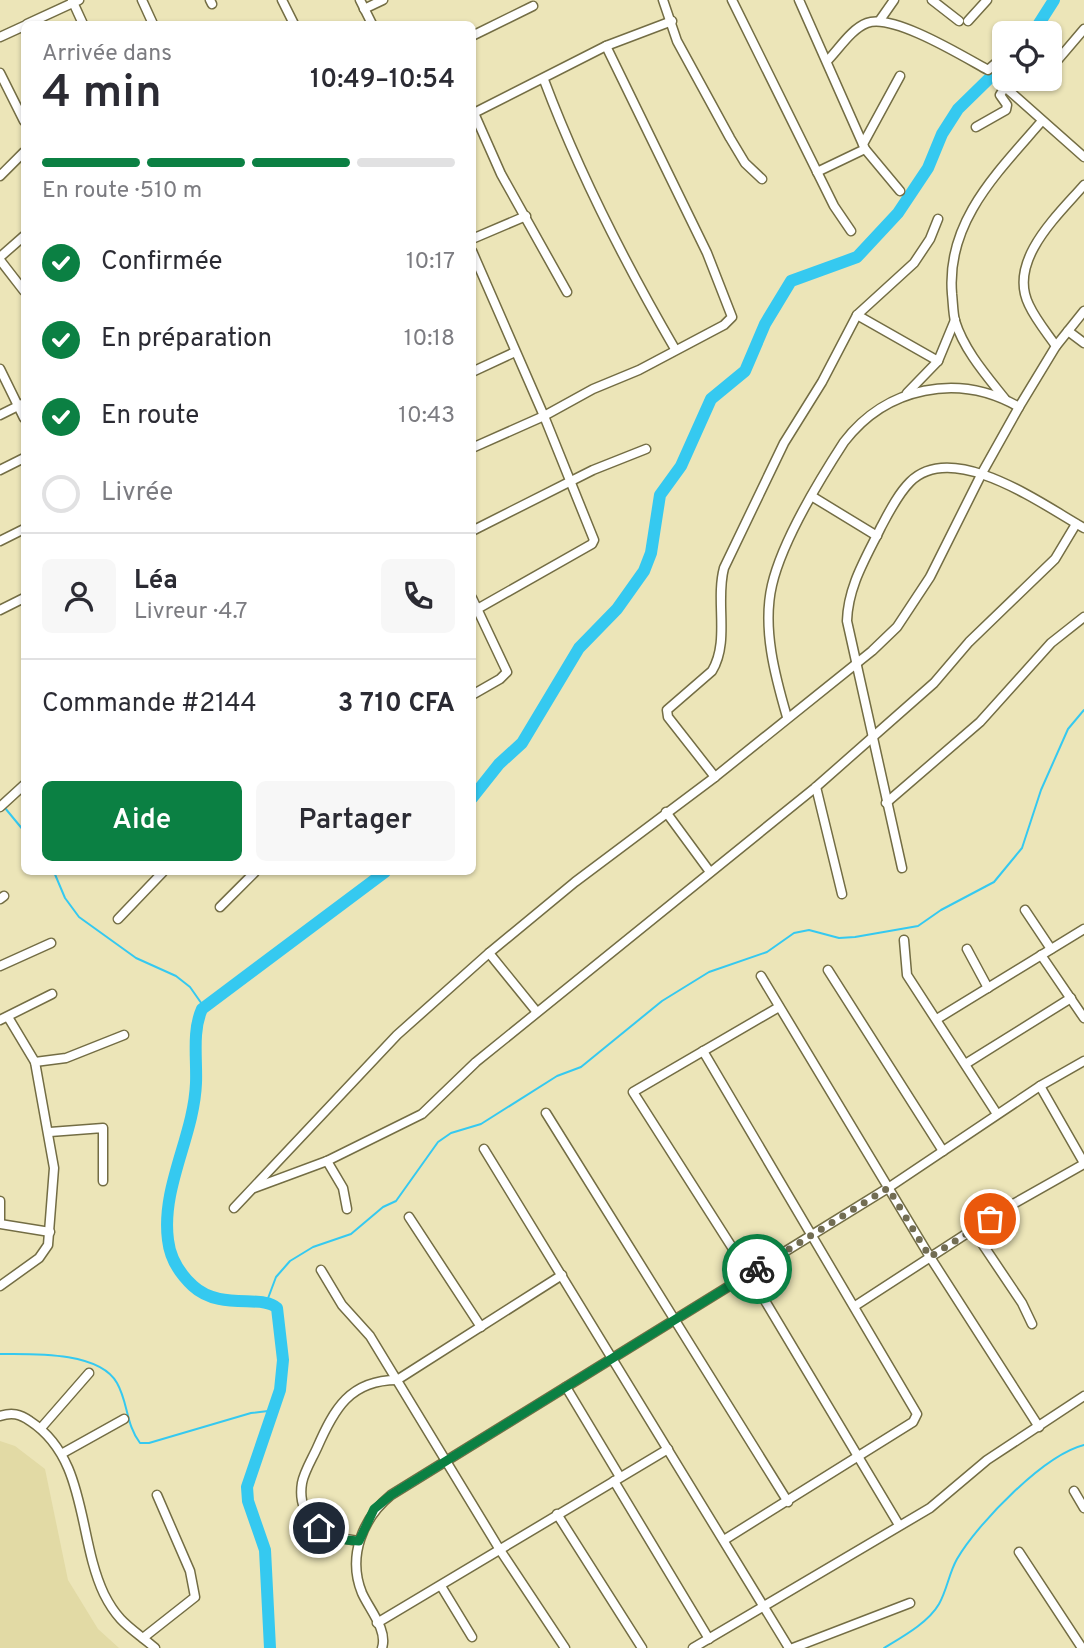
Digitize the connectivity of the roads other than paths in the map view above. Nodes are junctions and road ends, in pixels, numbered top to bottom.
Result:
1 (142, 0) edge
2 (282, 0) edge
3 (383, 0) edge
4 (663, 0) edge
5 (732, 0) edge
6 (799, 0) edge
7 (894, 0) edge
8 (932, 0) edge
9 (987, 0) edge
10 (75, 1) edge
11 (362, 4) edge
12 (533, 6) dead end
13 (880, 20) junction
14 (34, 21) edge
15 (82, 21) edge
16 (152, 21) edge
17 (292, 21) edge
18 (370, 21) edge
19 (672, 21) junction
20 (21, 27) edge
21 (1084, 29) edge
22 (476, 34) edge
23 (0, 37) edge
24 (606, 46) junction
25 (1062, 55) edge
26 (827, 61) junction
27 (992, 66) edge
28 (0, 73) edge
29 (900, 76) dead end
30 (544, 80) junction
31 (1002, 91) edge
32 (1009, 91) edge
33 (476, 112) edge
34 (21, 115) edge
35 (476, 120) edge
36 (1041, 122) junction
37 (976, 127) dead end
38 (864, 147) junction
39 (21, 155) edge
40 (1084, 157) edge
41 (817, 172) junction
42 (0, 176) edge
43 (762, 179) dead end
44 (1084, 185) edge
45 (900, 191) dead end
46 (526, 216) junction
47 (938, 219) dead end
48 (850, 231) dead end
49 (476, 237) edge
50 (21, 239) edge
51 (0, 258) edge
52 (476, 260) edge
53 (21, 287) edge
54 (567, 292) dead end
55 (1084, 311) edge
56 (857, 315) junction
57 (955, 320) junction
58 (1068, 331) junction
59 (1084, 343) edge
60 (1056, 346) junction
61 (676, 349) junction
62 (515, 352) junction
63 (938, 361) junction
64 (0, 369) edge
65 (476, 370) edge
66 (907, 393) junction
67 (1005, 399) junction
68 (21, 404) edge
69 (1019, 407) junction
70 (0, 415) edge
71 (544, 416) junction
72 (476, 446) edge
73 (646, 449) dead end
74 (21, 460) edge
75 (0, 470) edge
76 (982, 472) junction
77 (569, 481) junction
78 (813, 497) junction
79 (1080, 526) edge
80 (476, 529) edge
81 (21, 530) edge
82 (877, 536) junction
83 (0, 541) edge
84 (21, 600) edge
85 (0, 610) edge
86 (476, 610) edge
87 (476, 613) edge
88 (1084, 617) edge
89 (856, 662) junction
90 (476, 693) edge
91 (787, 716) junction
92 (872, 738) junction
93 (715, 777) junction
94 (816, 787) junction
95 (21, 788) edge
96 (886, 803) junction
97 (0, 807) edge
98 (666, 812) junction
99 (902, 868) dead end
100 (710, 872) junction
101 (160, 875) edge
102 (252, 875) edge
103 (842, 894) dead end
104 (220, 907) dead end
105 (1026, 909) dead end
106 (118, 919) dead end
107 (1084, 929) edge
108 (904, 940) dead end
109 (51, 943) dead end
110 (967, 949) dead end
111 (1051, 949) junction
112 (489, 953) junction
113 (1041, 955) junction
114 (0, 965) edge
115 (828, 970) dead end
116 (761, 976) dead end
117 (988, 988) junction
118 (52, 995) dead end
119 (1071, 998) junction
120 (779, 1007) junction
121 (536, 1012) junction
122 (4, 1018) edge
123 (1084, 1018) edge
124 (937, 1019) junction
125 (124, 1035) dead end
126 (703, 1051) junction
127 (1084, 1061) edge
128 (35, 1062) junction
129 (967, 1063) junction
130 (1040, 1086) junction
131 (546, 1113) dead end
132 (998, 1114) junction
133 (50, 1132) junction
134 (484, 1149) dead end
135 (943, 1151) junction
136 (327, 1161) junction
137 (1084, 1163) edge
138 (103, 1181) dead end
139 (888, 1188) junction
140 (251, 1189) junction
141 (0, 1201) edge
142 (234, 1208) dead end
143 (347, 1209) dead end
144 (408, 1217) dead end
145 (0, 1224) edge
146 (973, 1230) junction
147 (50, 1232) junction
148 (812, 1235) junction
149 (930, 1257) junction
150 (321, 1270) dead end
151 (749, 1273) junction
152 (562, 1275) junction
153 (0, 1286) edge
154 (855, 1306) junction
155 (677, 1318) junction
156 (1032, 1324) dead end
157 (481, 1327) junction
158 (612, 1358) junction
159 (89, 1373) dead end
160 (397, 1380) junction
161 (566, 1387) junction
162 (1084, 1396) edge
163 (0, 1416) edge
164 (124, 1419) dead end
165 (1039, 1427) junction
166 (41, 1428) junction
167 (668, 1449) junction
168 (63, 1453) junction
169 (858, 1458) junction
170 (446, 1462) junction
171 (617, 1479) junction
172 (1074, 1491) dead end
173 (157, 1495) dead end
174 (788, 1502) junction
175 (1084, 1508) edge
176 (557, 1514) junction
177 (899, 1525) junction
178 (724, 1540) junction
179 (359, 1541) junction
180 (500, 1550) junction
181 (1019, 1552) dead end
182 (441, 1586) junction
183 (910, 1603) dead end
184 (765, 1607) junction
185 (377, 1623) junction
186 (472, 1637) dead end
187 (143, 1638) junction
188 (709, 1639) junction
189 (155, 1648) edge
190 (382, 1648) edge
191 (565, 1648) edge
192 (642, 1648) edge
193 (693, 1648) edge
194 (791, 1648) edge
195 (1082, 1648) edge

1 - 16 street
2 - 17 street
3 - 11 street
4 - 19 street
5 - 41 street
6 - 26 street
7 - 13 street
8 - 9 street
10 - 14 street
10 - 15 street
11 - 18 street
12 - 22 street
13 - 26 street
13 - 27 street
19 - 24 street
19 - 43 street
20 - 23 street
21 - 25 street
24 - 30 street
24 - 61 street
26 - 38 street
28 - 34 street
29 - 38 street
30 - 33 street
30 - 61 street
31 - 37 street
32 - 36 street
35 - 46 street
36 - 40 street
36 - 57 street
38 - 41 street
38 - 45 street
39 - 42 street
41 - 48 street
44 - 60 street
46 - 49 street
46 - 54 street
47 - 56 street
50 - 51 street
51 - 53 street
52 - 62 street
55 - 58 street
56 - 63 street
56 - 93 street
57 - 63 street
57 - 67 street
58 - 59 street
58 - 60 street
60 - 69 street
61 - 71 street
62 - 65 street
62 - 71 street
63 - 66 street
64 - 68 street
66 - 67 street
66 - 78 street
67 - 69 street
68 - 70 street
69 - 76 street
71 - 72 street
71 - 77 street
73 - 77 street
74 - 75 street
76 - 79 street
76 - 82 street
76 - 89 street
77 - 80 street
77 - 86 street
78 - 82 street
78 - 91 street
79 - 92 street
81 - 83 street
82 - 89 street
84 - 85 street
87 - 90 street
88 - 96 street
89 - 91 street
89 - 92 street
91 - 93 street
92 - 94 street
92 - 96 street
93 - 98 street
94 - 100 street
94 - 103 street
95 - 97 street
96 - 99 street
98 - 100 street
98 - 112 street
100 - 121 street
101 - 106 street
102 - 104 street
105 - 111 street
107 - 111 street
108 - 124 street
109 - 114 street
110 - 117 street
111 - 113 street
112 - 121 street
112 - 140 street
113 - 117 street
113 - 119 street
115 - 135 street
116 - 120 street
117 - 124 street
118 - 122 street
119 - 123 street
119 - 129 street
120 - 126 street
120 - 139 street
121 - 136 street
122 - 128 street
124 - 129 street
125 - 128 street
126 - 148 street
126 - 151 street
127 - 130 street
128 - 133 street
129 - 132 street
130 - 132 street
130 - 137 street
131 - 155 street
132 - 135 street
133 - 138 street
133 - 147 street
134 - 152 street
135 - 139 street
136 - 140 street
136 - 143 street
137 - 146 street
139 - 148 street
139 - 149 street
140 - 142 street
141 - 145 street
144 - 157 street
145 - 147 street
146 - 149 street
146 - 156 street
147 - 153 street
148 - 151 street
148 - 154 street
149 - 154 street
149 - 165 street
150 - 160 street
151 - 155 street
151 - 169 street
152 - 157 street
152 - 158 street
154 - 169 street
155 - 158 street
155 - 174 street
157 - 160 street
158 - 161 street
158 - 167 street
159 - 166 street
160 - 170 street
160 - 179 street
161 - 170 street
161 - 171 street
162 - 165 street
163 - 166 street
164 - 168 street
165 - 177 street
166 - 168 street
167 - 171 street
167 - 178 street
168 - 187 street
169 - 174 street
169 - 177 street
170 - 179 street
170 - 180 street
171 - 176 street
171 - 188 street
172 - 175 street
173 - 187 street
174 - 178 street
176 - 180 street
176 - 192 street
177 - 184 street
178 - 184 street
179 - 185 street
180 - 182 street
180 - 191 street
181 - 195 street
182 - 185 street
182 - 186 street
183 - 194 street
184 - 188 street
184 - 194 street
185 - 190 street
187 - 189 street
188 - 193 street

